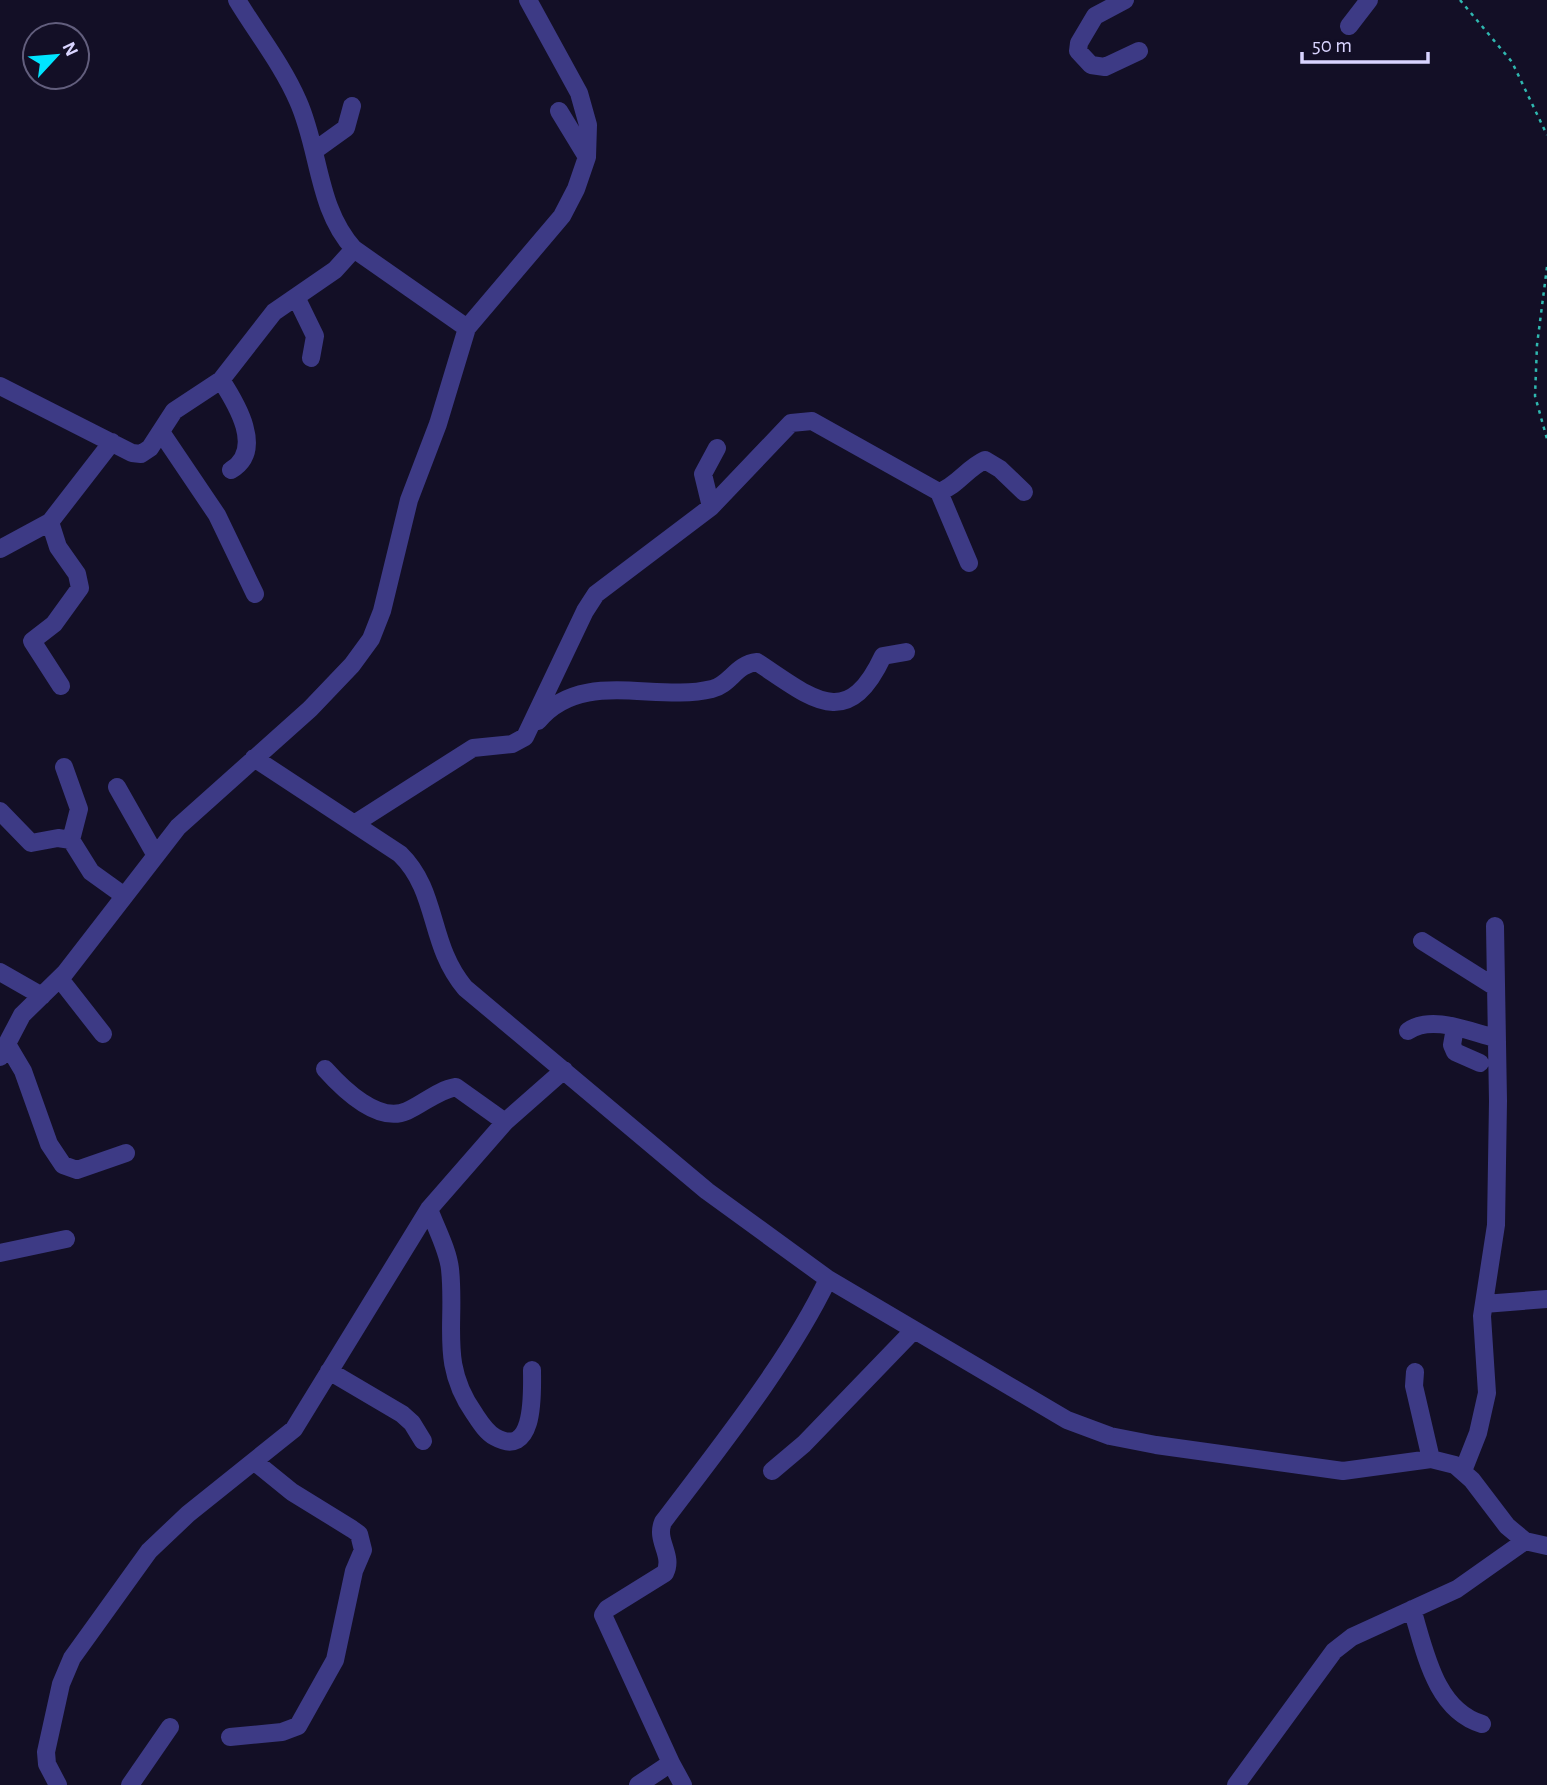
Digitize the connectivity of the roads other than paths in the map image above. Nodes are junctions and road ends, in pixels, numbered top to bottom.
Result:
1 (237, 0) edge
2 (528, 0) edge
3 (1125, 0) edge
4 (1369, 0) edge
5 (1349, 26) dead end
6 (1139, 51) dead end
7 (352, 106) dead end
8 (559, 111) dead end
9 (314, 151) junction
10 (586, 157) junction
11 (354, 249) junction
12 (296, 297) junction
13 (467, 328) junction
14 (311, 358) dead end
15 (221, 380) junction
16 (0, 386) edge
17 (161, 432) junction
18 (112, 442) junction
19 (717, 448) dead end
20 (231, 470) dead end
21 (939, 492) junction
22 (1024, 492) dead end
23 (711, 507) junction
24 (50, 522) junction
25 (0, 549) edge
26 (968, 563) dead end
27 (256, 594) dead end
28 (906, 652) dead end
29 (61, 685) dead end
30 (525, 737) junction
31 (254, 758) junction
32 (64, 767) dead end
33 (117, 787) dead end
34 (0, 811) edge
35 (354, 824) junction
36 (71, 840) junction
37 (155, 854) junction
38 (123, 895) junction
39 (1495, 926) dead end
40 (1422, 941) dead end
41 (0, 972) edge
42 (60, 979) junction
43 (1495, 986) junction
44 (42, 996) junction
45 (1454, 1028) junction
46 (1408, 1031) dead end
47 (103, 1034) dead end
48 (1495, 1038) junction
49 (4, 1050) edge
50 (1480, 1063) dead end
51 (325, 1069) dead end
52 (564, 1070) junction
53 (505, 1122) junction
54 (126, 1153) dead end
55 (429, 1209) junction
56 (66, 1239) dead end
57 (0, 1253) edge
58 (828, 1279) junction
59 (1547, 1298) edge
60 (1484, 1304) junction
61 (914, 1330) junction
62 (532, 1370) dead end
63 (329, 1371) junction
64 (1415, 1372) dead end
65 (423, 1441) dead end
66 (1431, 1459) junction
67 (255, 1462) junction
68 (772, 1471) dead end
69 (1463, 1471) junction
70 (1525, 1541) junction
71 (1547, 1546) edge
72 (1412, 1609) junction
73 (1482, 1724) dead end
74 (170, 1727) dead end
75 (230, 1737) dead end
76 (671, 1763) junction
77 (51, 1782) edge
78 (130, 1785) edge
79 (638, 1785) edge
80 (683, 1785) edge
81 (1236, 1785) edge

1 - 9 street
2 - 10 street
3 - 6 street
4 - 5 street
7 - 9 street
8 - 10 street
9 - 11 street
10 - 13 street
11 - 12 street
11 - 13 street
12 - 14 street
12 - 15 street
13 - 31 street
15 - 17 street
15 - 20 street
16 - 18 street
17 - 18 street
17 - 27 street
18 - 24 street
19 - 23 street
21 - 22 street
21 - 23 street
21 - 26 street
23 - 30 street
24 - 25 street
24 - 29 street
28 - 30 street
30 - 35 street
31 - 35 street
31 - 37 street
32 - 36 street
33 - 37 street
34 - 36 street
35 - 52 street
36 - 38 street
37 - 38 street
38 - 42 street
39 - 43 street
40 - 43 street
41 - 44 street
42 - 44 street
42 - 47 street
43 - 48 street
44 - 49 street
45 - 46 street
45 - 48 street
45 - 50 street
48 - 60 street
49 - 54 street
51 - 53 street
52 - 53 street
52 - 58 street
53 - 55 street
55 - 62 street
55 - 63 street
56 - 57 street
58 - 61 street
58 - 76 street
59 - 60 street
60 - 69 street
61 - 66 street
61 - 68 street
63 - 65 street
63 - 67 street
64 - 66 street
66 - 69 street
67 - 75 street
67 - 77 street
69 - 70 street
70 - 71 street
70 - 72 street
72 - 73 street
72 - 81 street
74 - 78 street
76 - 79 street
76 - 80 street

